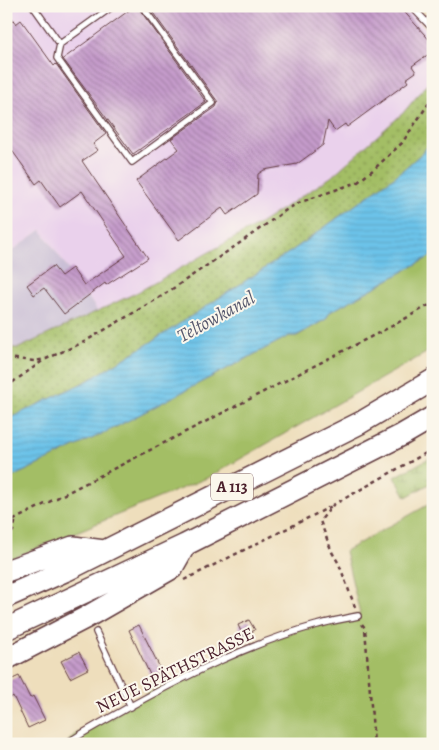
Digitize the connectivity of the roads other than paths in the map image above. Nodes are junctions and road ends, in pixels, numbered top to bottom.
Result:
1 (33, 6) edge
2 (113, 6) edge
3 (142, 6) edge
4 (411, 6) edge
5 (433, 29) edge
6 (60, 44) junction
7 (433, 380) edge
8 (433, 417) edge
9 (185, 545) junction
10 (104, 551) junction
11 (6, 571) edge
12 (6, 597) edge
13 (358, 616) road end
14 (6, 629) edge
15 (96, 632) dead end
16 (6, 659) edge
17 (131, 707) junction
18 (66, 744) edge

1 - 6 lane
2 - 6 lane
3 - 6 lane
4 - 5 lane
7 - 10 highway, A 113
8 - 9 highway, A 113
9 - 14 highway, A 113
9 - 16 highway
10 - 11 highway
10 - 12 highway, A 113
13 - 17 lane, NEUE SPÄTHSTRASSE
15 - 17 lane
17 - 18 lane, NEUE SPÄTHSTRASSE

